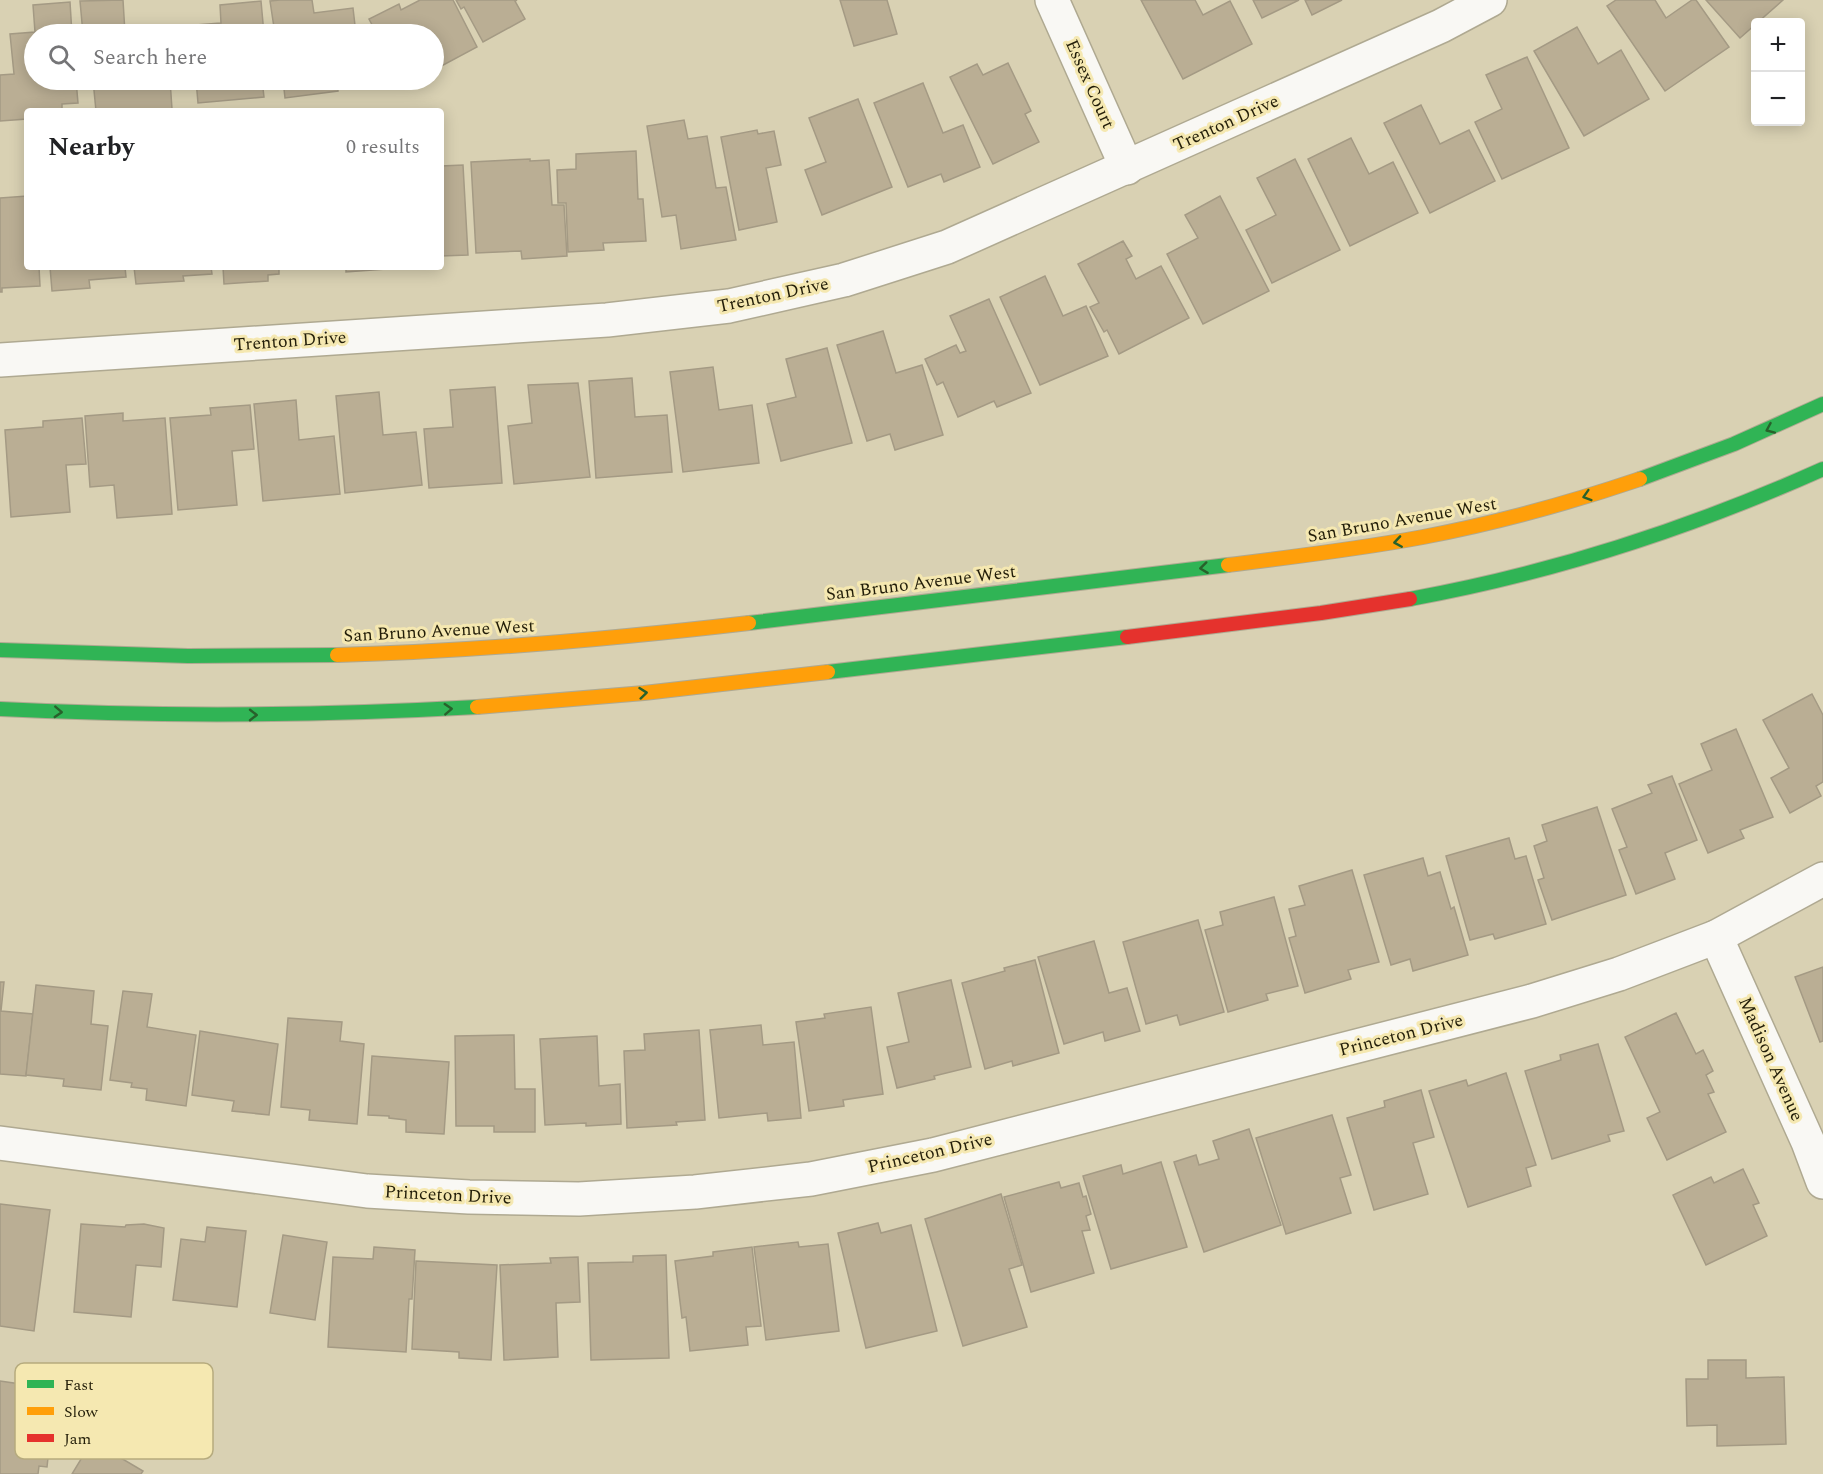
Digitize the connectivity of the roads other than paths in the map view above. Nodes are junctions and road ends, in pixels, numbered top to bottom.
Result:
1 (1052, 0) edge
2 (1490, 0) edge
3 (1127, 168) junction
4 (0, 360) edge
5 (1823, 404) edge
6 (1823, 469) edge
7 (0, 650) edge
8 (0, 709) edge
9 (1823, 879) edge
10 (1716, 937) junction
11 (0, 1143) edge
12 (1823, 1182) edge

1 - 3 street, Essex Court
2 - 3 street, Trenton Drive
3 - 4 street, Trenton Drive
5 -> 7 main road, San Bruno Avenue West
8 -> 6 main road
9 - 10 street, Princeton Drive
10 - 11 street, Princeton Drive
10 - 12 street, Madison Avenue

